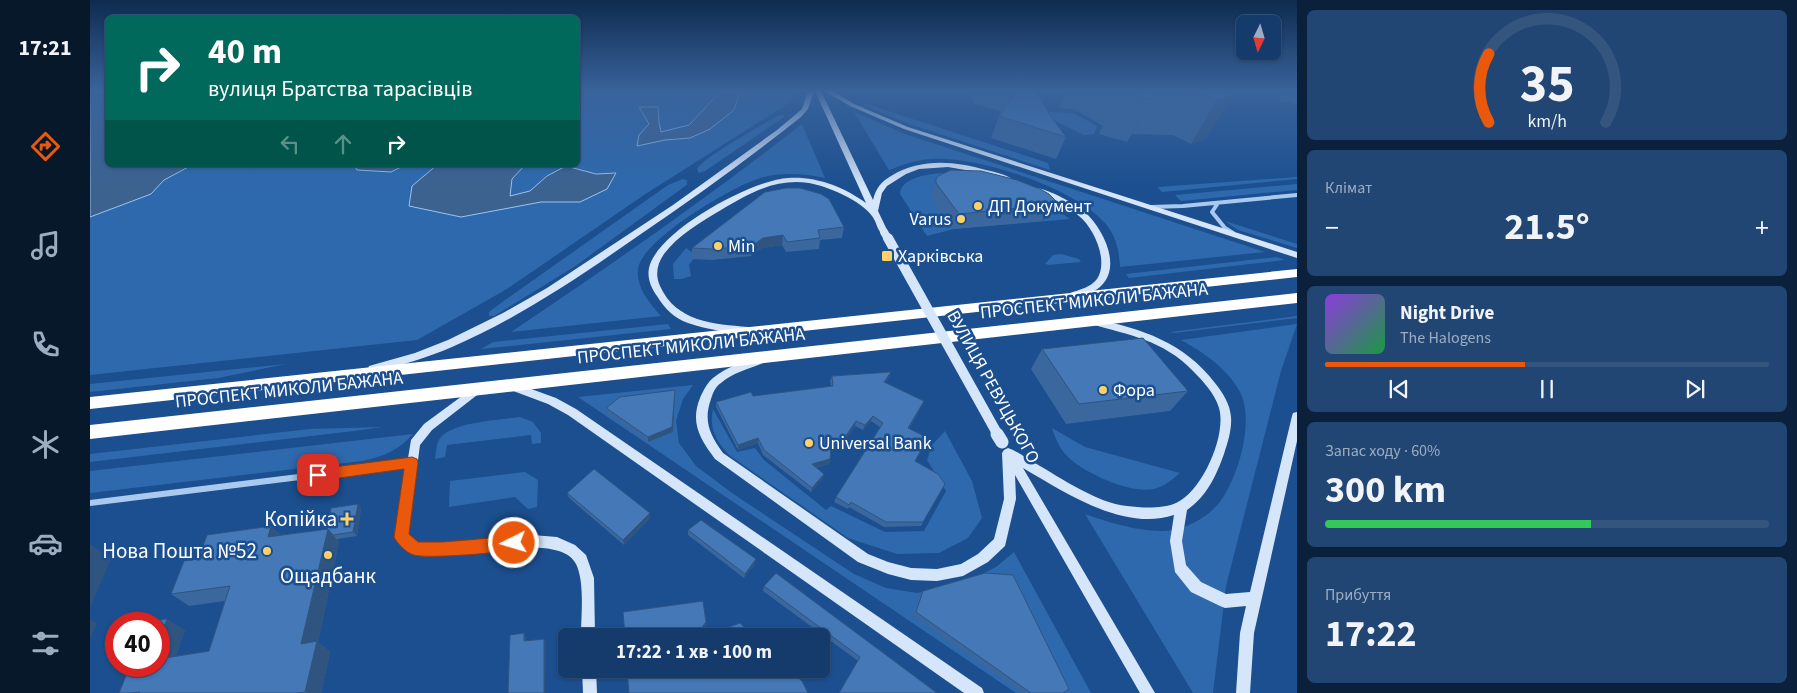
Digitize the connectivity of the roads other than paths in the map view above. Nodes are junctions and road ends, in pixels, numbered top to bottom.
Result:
1 (790, 123) edge
2 (833, 123) edge
3 (895, 123) edge
4 (1014, 181) edge
5 (1030, 186) edge
6 (1297, 196) edge
7 (1218, 202) junction
8 (1146, 207) junction
9 (874, 213) junction
10 (1249, 241) junction
11 (1297, 255) edge
12 (1297, 273) edge
13 (1070, 296) junction
14 (1297, 298) edge
15 (1088, 321) junction
16 (757, 331) junction
17 (763, 359) junction
18 (358, 374) junction
19 (511, 386) junction
20 (477, 389) junction
21 (90, 403) edge
22 (1297, 416) edge
23 (90, 432) edge
24 (1005, 448) junction
25 (412, 463) junction
26 (90, 503) edge
27 (1181, 508) junction
28 (1255, 598) junction
29 (588, 628) edge
30 (589, 678) edge
31 (590, 693) edge
32 (977, 693) edge
33 (1148, 693) edge
34 (1243, 693) edge

1 - 18 street
2 - 9 street, ВУЛИЦЯ РЕВУЦЬКОГО
3 - 8 street
4 - 9 street
5 - 13 street
6 - 7 street
7 - 8 street
7 - 10 street
8 - 10 street
9 - 16 street
9 - 24 street, ВУЛИЦЯ РЕВУЦЬКОГО, bridge
10 - 11 street
12 - 13 highway, ПРОСПЕКТ МИКОЛИ БАЖАНА
13 - 16 highway, ПРОСПЕКТ МИКОЛИ БАЖАНА
14 - 15 highway, ПРОСПЕКТ МИКОЛИ БАЖАНА
15 - 17 highway, ПРОСПЕКТ МИКОЛИ БАЖАНА
15 - 27 street
16 - 18 highway, ПРОСПЕКТ МИКОЛИ БАЖАНА
17 - 19 highway, ПРОСПЕКТ МИКОЛИ БАЖАНА
17 - 24 street
18 - 21 highway, ПРОСПЕКТ МИКОЛИ БАЖАНА
19 - 20 highway, ПРОСПЕКТ МИКОЛИ БАЖАНА
19 - 32 street
20 - 23 highway, ПРОСПЕКТ МИКОЛИ БАЖАНА
20 - 25 street
22 - 28 street
24 - 27 street
24 - 33 street, ВУЛИЦЯ РЕВУЦЬКОГО
25 - 26 street
25 - 29 street
27 - 28 street
28 - 34 street
30 - 31 street

